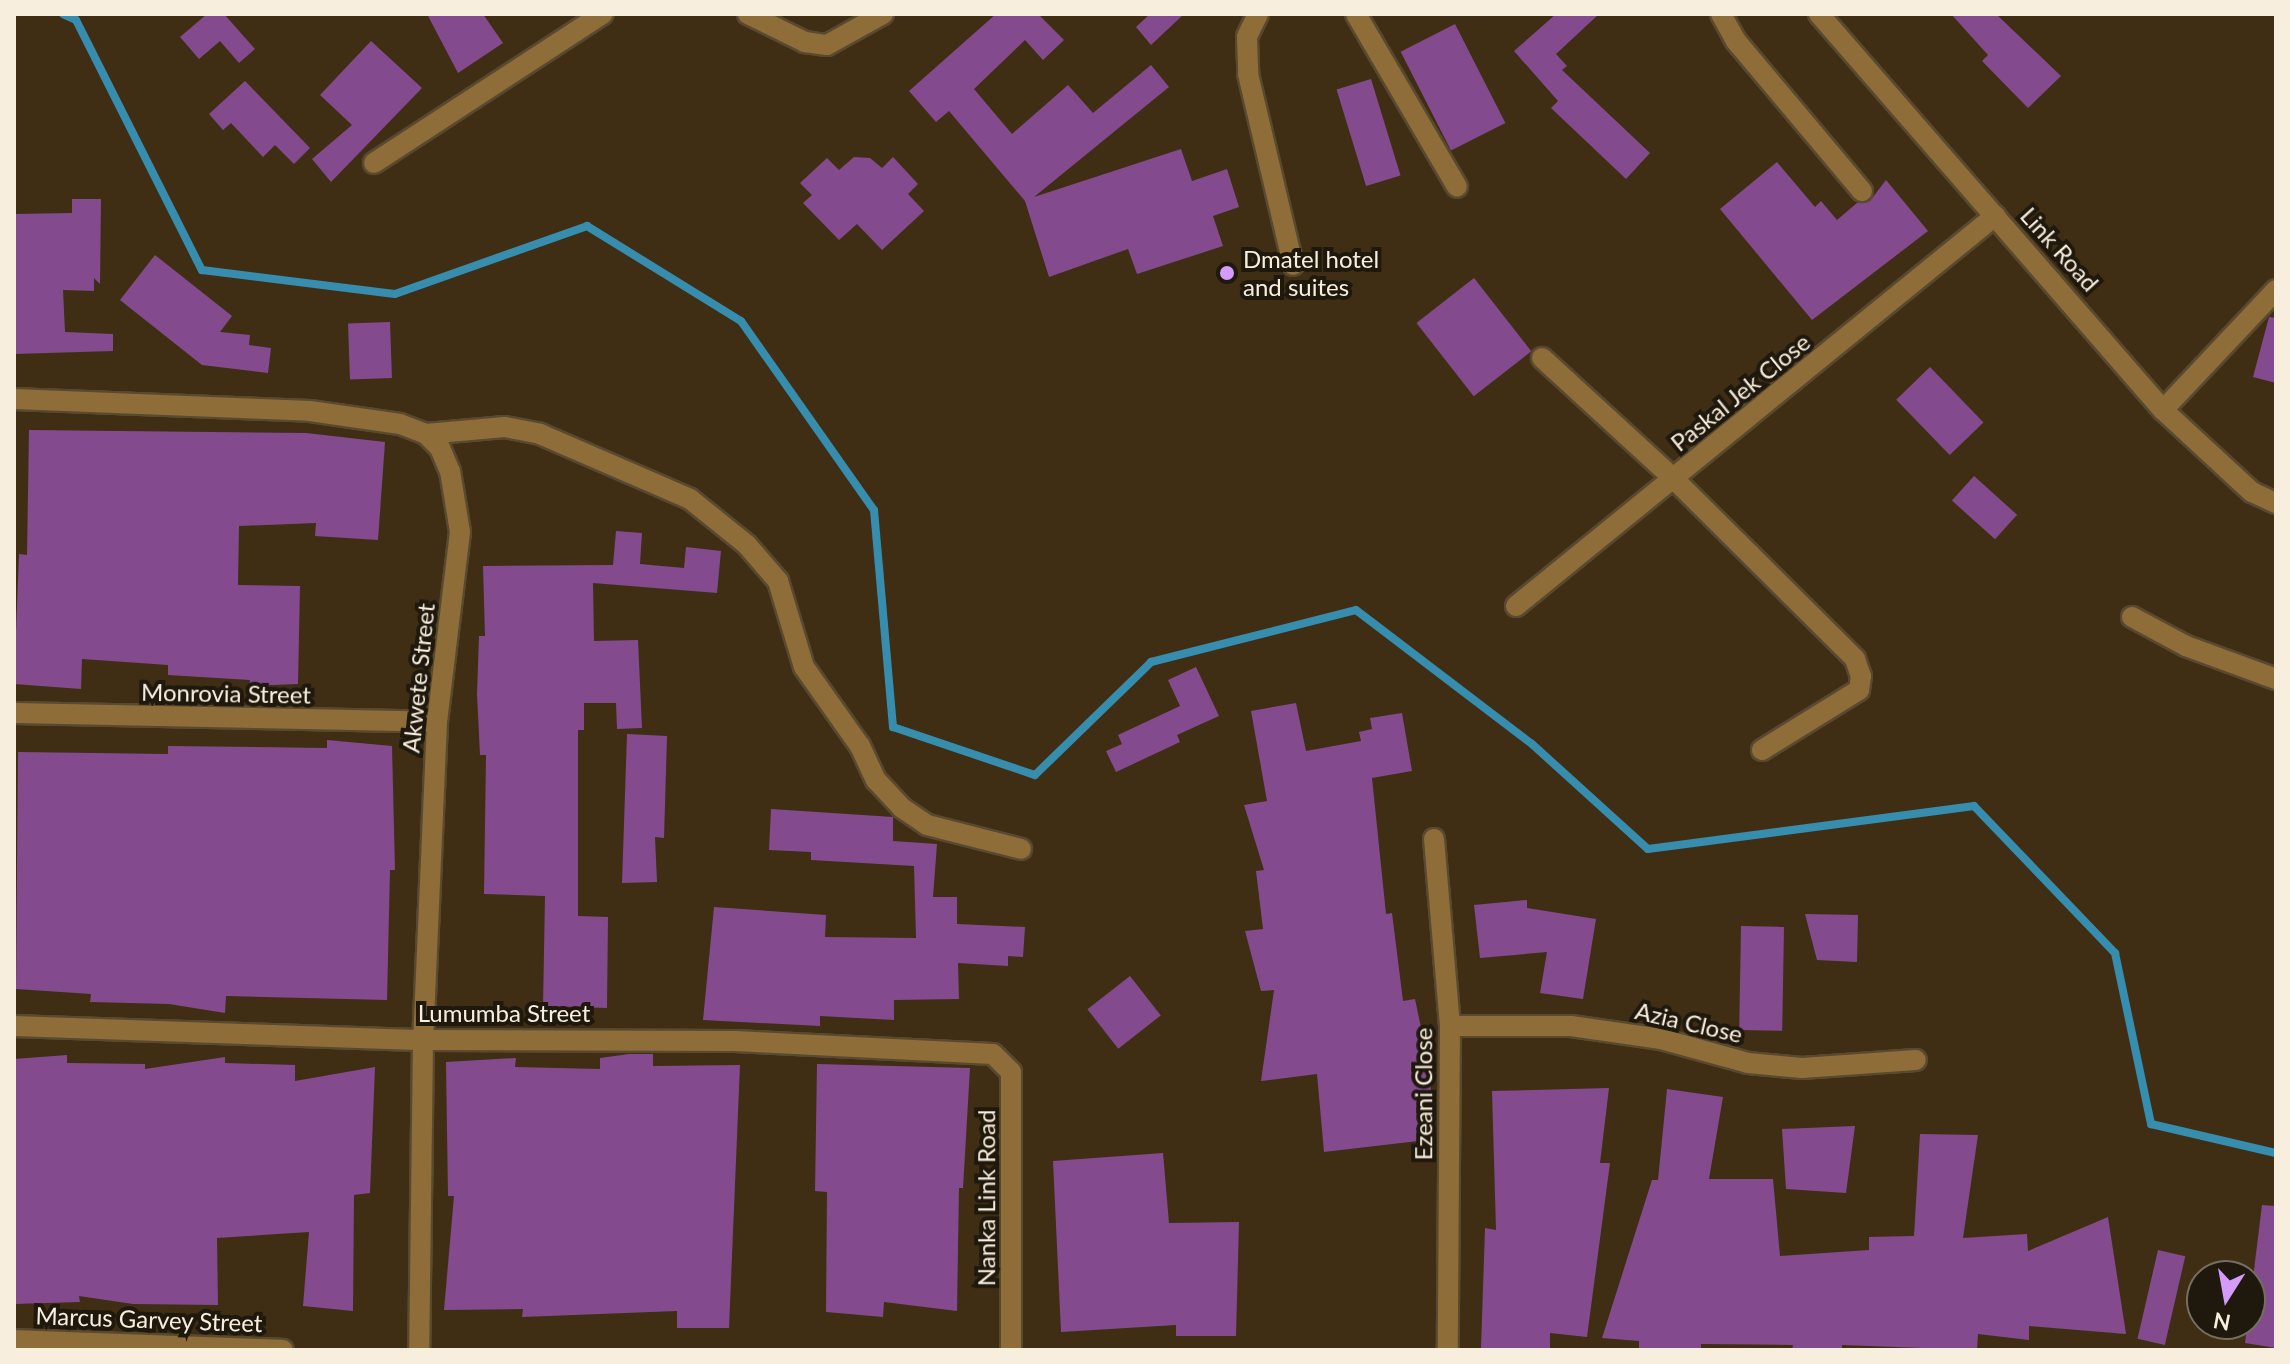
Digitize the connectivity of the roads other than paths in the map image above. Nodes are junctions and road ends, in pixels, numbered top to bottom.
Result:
1 (603, 14) edge
2 (748, 14) edge
3 (883, 14) edge
4 (1258, 14) edge
5 (1356, 14) edge
6 (1721, 14) edge
7 (1819, 14) edge
8 (374, 163) dead end
9 (1457, 187) dead end
10 (1862, 191) dead end
11 (1995, 216) junction
12 (1293, 265) dead end
13 (2276, 290) edge
14 (1542, 358) dead end
15 (14, 399) edge
16 (2163, 410) junction
17 (426, 434) junction
18 (1675, 480) junction
19 (2276, 503) edge
20 (1516, 606) dead end
21 (2132, 617) dead end
22 (2276, 679) edge
23 (14, 713) edge
24 (437, 722) junction
25 (1762, 750) dead end
26 (1434, 839) dead end
27 (1021, 849) dead end
28 (14, 1026) edge
29 (1450, 1026) junction
30 (423, 1040) junction
31 (993, 1054) joint
32 (1916, 1060) dead end
33 (14, 1340) edge
34 (283, 1350) edge
35 (419, 1350) edge
36 (1011, 1350) edge
37 (1448, 1350) edge

1 - 8 street
2 - 3 street
4 - 12 street
5 - 9 street
6 - 10 street
7 - 11 street, Link Road
11 - 16 street, Link Road
11 - 18 street, Paskal Jek Close
13 - 16 street
14 - 18 street
15 - 17 street
16 - 19 street, Link Road
17 - 24 street, Akwete Street
17 - 27 street
18 - 20 street, Paskal Jek Close
18 - 25 street
21 - 22 street
23 - 24 street, Monrovia Street
24 - 30 street, Akwete Street
26 - 29 street, Ezeani Close
28 - 30 street, Lumumba Street
29 - 32 street, Azia Close
29 - 37 street, Ezeani Close
30 - 31 street, Lumumba Street
30 - 35 street, Akwete Street
31 - 36 street, Nanka Link Road
33 - 34 street, Marcus Garvey Street

